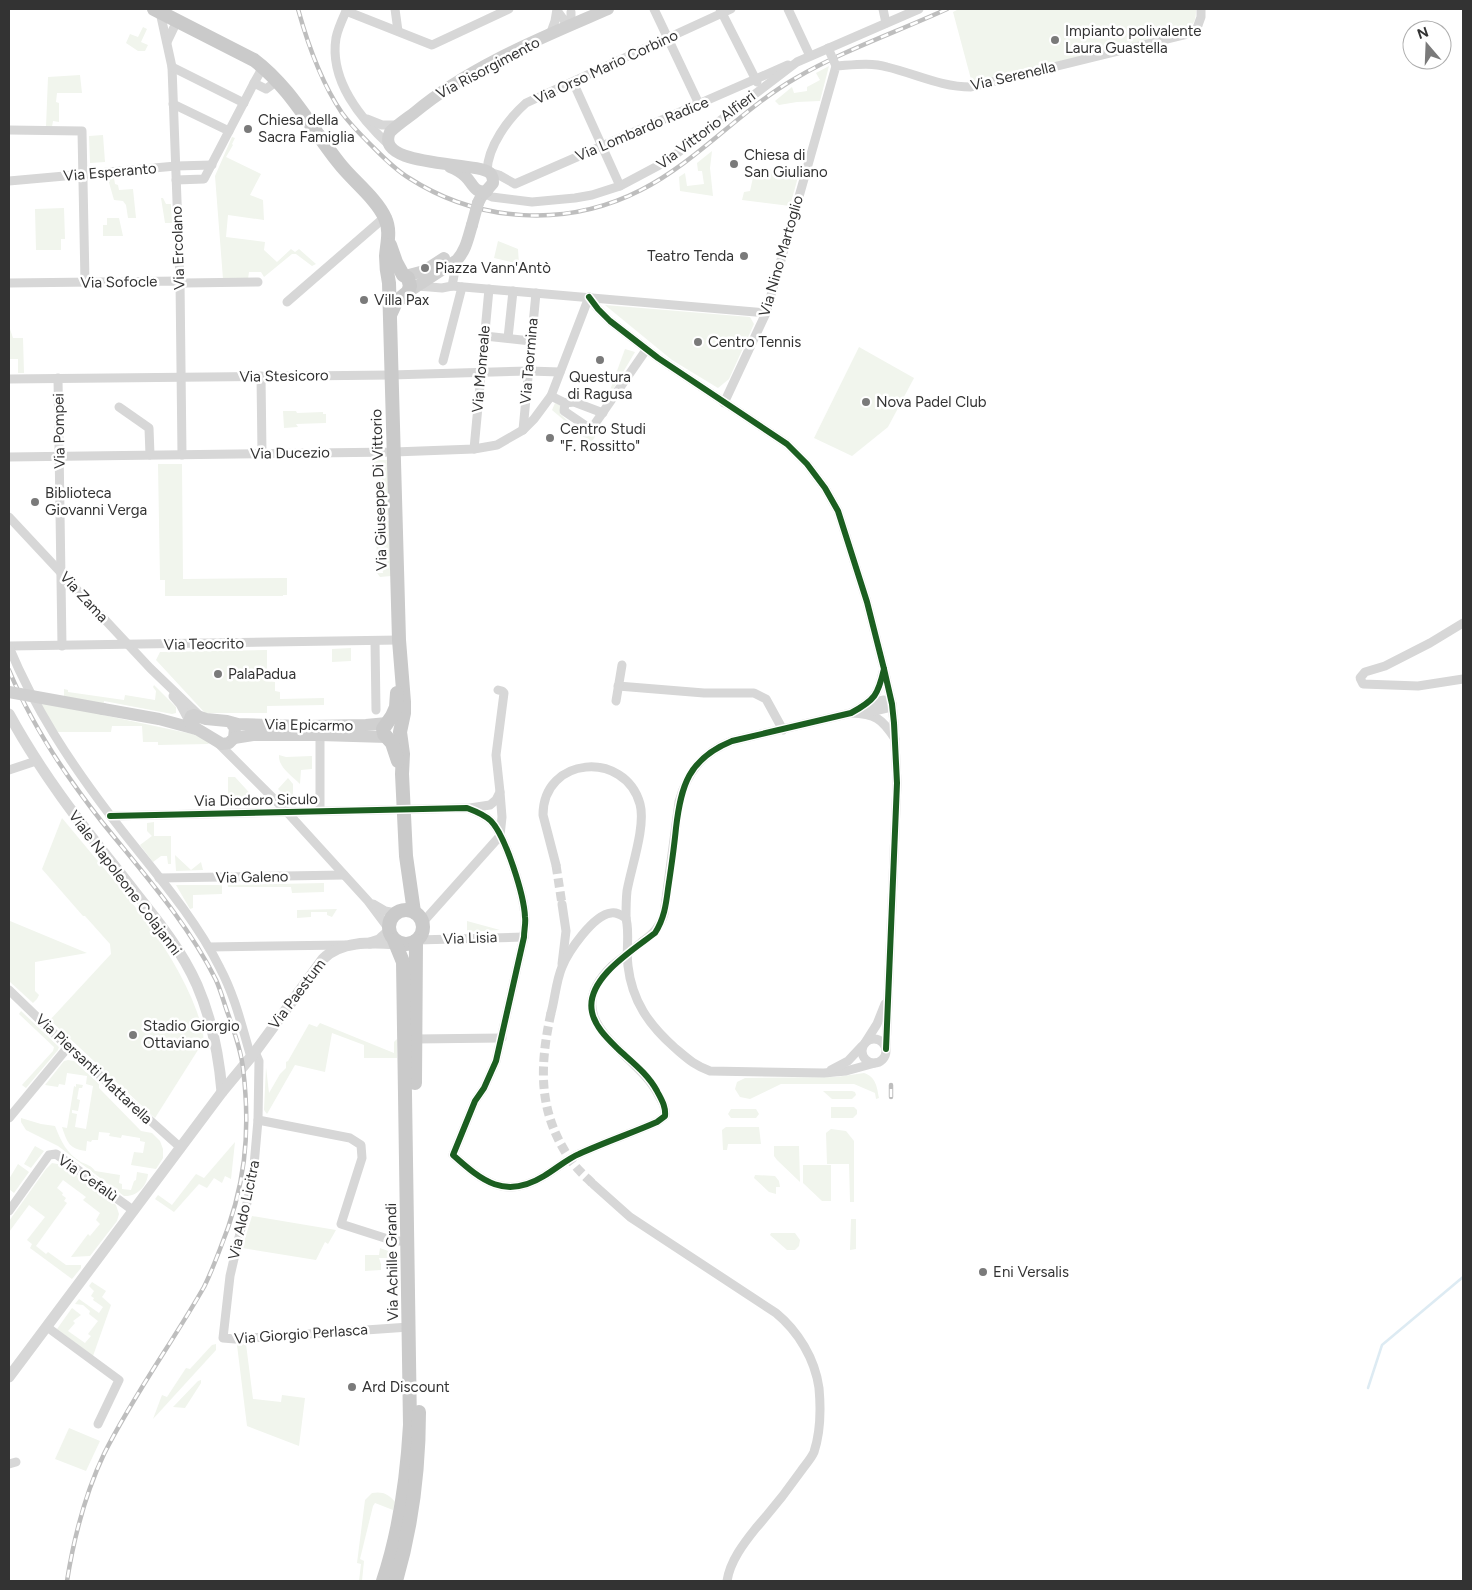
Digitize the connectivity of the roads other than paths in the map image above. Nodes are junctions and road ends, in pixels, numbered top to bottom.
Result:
1 (396, 9) edge
2 (509, 9) edge
3 (654, 9) edge
4 (731, 9) edge
5 (788, 9) edge
6 (883, 9) edge
7 (919, 9) edge
8 (1200, 9) edge
9 (157, 10) edge
10 (347, 10) edge
11 (557, 10) edge
12 (569, 10) edge
13 (602, 11) edge
14 (721, 11) edge
15 (177, 20) junction
16 (886, 23) junction
17 (571, 25) junction
18 (398, 31) junction
19 (550, 35) junction
20 (668, 38) junction
21 (167, 42) junction
22 (828, 48) junction
23 (810, 56) junction
24 (797, 62) junction
25 (836, 66) junction
26 (172, 67) junction
27 (263, 67) junction
28 (755, 79) junction
29 (277, 81) junction
30 (573, 82) junction
31 (254, 84) junction
32 (741, 85) junction
33 (761, 89) junction
34 (749, 98) junction
35 (244, 103) junction
36 (173, 104) junction
37 (699, 104) junction
38 (359, 112) junction
39 (400, 124) junction
40 (9, 130) edge
41 (229, 131) junction
42 (603, 146) junction
43 (392, 147) junction
44 (442, 164) junction
45 (212, 165) junction
46 (176, 166) junction
47 (485, 171) junction
48 (84, 174) junction
49 (176, 180) junction
50 (9, 181) edge
51 (620, 186) junction
52 (478, 193) junction
53 (385, 217) junction
54 (468, 224) junction
55 (389, 240) junction
56 (457, 260) junction
57 (404, 275) junction
58 (180, 281) junction
59 (85, 282) junction
60 (258, 282) dead end
61 (9, 283) edge
62 (389, 284) junction
63 (458, 287) junction
64 (489, 289) junction
65 (409, 291) junction
66 (513, 291) junction
67 (536, 293) junction
68 (589, 298) junction
69 (287, 302) dead end
70 (766, 313) junction
71 (389, 316) junction
72 (485, 336) junction
73 (508, 338) junction
74 (531, 341) junction
75 (646, 350) junction
76 (443, 361) dead end
77 (481, 371) junction
78 (529, 371) junction
79 (560, 372) junction
80 (391, 375) junction
81 (261, 376) junction
82 (180, 377) junction
83 (58, 378) junction
84 (9, 379) edge
85 (550, 396) junction
86 (565, 403) junction
87 (724, 403) junction
88 (119, 407) dead end
89 (603, 413) junction
90 (522, 430) junction
91 (474, 449) junction
92 (394, 452) junction
93 (262, 454) junction
94 (150, 455) junction
95 (182, 455) junction
96 (60, 456) junction
97 (9, 457) edge
98 (9, 517) edge
99 (61, 573) junction
100 (1463, 623) edge
101 (399, 640) junction
102 (375, 641) junction
103 (129, 645) junction
104 (62, 646) junction
105 (9, 647) edge
106 (622, 666) dead end
107 (884, 669) junction
108 (160, 678) junction
109 (1463, 679) edge
110 (618, 686) junction
111 (498, 690) dead end
112 (9, 692) edge
113 (616, 701) dead end
114 (892, 704) junction
115 (866, 709) junction
116 (376, 710) dead end
117 (9, 714) edge
118 (189, 718) junction
119 (159, 719) junction
120 (231, 723) junction
121 (392, 730) junction
122 (783, 730) junction
123 (320, 735) junction
124 (234, 738) junction
125 (896, 741) junction
126 (218, 743) junction
127 (36, 761) junction
128 (243, 768) junction
129 (9, 770) edge
130 (500, 792) junction
131 (467, 808) junction
132 (403, 810) junction
133 (286, 811) junction
134 (320, 811) junction
135 (110, 816) junction
136 (500, 836) junction
137 (406, 856) junction
138 (556, 865) tunnel mouth
139 (344, 875) junction
140 (160, 878) junction
141 (368, 901) junction
142 (562, 904) tunnel mouth
143 (397, 912) junction
144 (418, 917) junction
145 (626, 918) junction
146 (524, 936) junction
147 (401, 938) junction
148 (345, 945) junction
149 (209, 947) junction
150 (562, 967) junction
151 (9, 990) edge
152 (889, 991) junction
153 (551, 1014) tunnel mouth
154 (502, 1038) junction
155 (416, 1039) junction
156 (864, 1044) junction
157 (68, 1047) junction
158 (886, 1049) junction
159 (253, 1055) junction
160 (875, 1063) junction
161 (824, 1073) junction
162 (222, 1092) junction
163 (9, 1118) edge
164 (258, 1120) junction
165 (181, 1148) junction
166 (593, 1184) tunnel mouth
167 (9, 1211) edge
168 (134, 1211) junction
169 (408, 1242) junction
170 (46, 1327) junction
171 (409, 1327) junction
172 (223, 1338) joint
173 (9, 1376) edge
174 (98, 1424) dead end
175 (414, 1492) junction
176 (383, 1581) edge
177 (391, 1581) edge
178 (396, 1581) edge
179 (727, 1581) edge

1 - 18 street
2 - 18 street
3 - 20 street
4 - 14 street, Via Orso Mario Corbino
5 - 23 street
6 - 16 street
7 - 16 street, Via Vittorio Alfieri
8 - 25 street, Via Serenella
9 - 15 main road
9 - 21 street, Via Ercolano
10 - 18 street
10 - 38 street
11 - 17 street
11 - 19 street
12 - 13 street
12 - 17 street
13 - 17 main road, Via Risorgimento
14 - 20 street, Via Orso Mario Corbino
14 - 28 street
15 - 21 street
15 - 27 main road
16 - 22 street, Via Vittorio Alfieri
17 - 19 main road, Via Risorgimento
19 - 39 main road, Via Risorgimento
20 - 30 street, Via Orso Mario Corbino
20 - 37 street
21 - 26 street, Via Ercolano
22 - 23 street, Via Vittorio Alfieri
22 - 25 street, bridge
23 - 24 street, Via Vittorio Alfieri
24 - 28 street, Via Lombardo Radice
24 - 33 street, Via Vittorio Alfieri
25 - 70 street, Via Nino Martoglio
26 - 35 street
26 - 36 street, Via Ercolano
27 - 29 main road
27 - 31 street
28 - 32 street, Via Lombardo Radice
28 - 33 street
29 - 31 street
29 - 53 main road
30 - 42 street
30 - 47 street, Via Orso Mario Corbino
31 - 35 street
32 - 34 street
32 - 37 street, Via Lombardo Radice
33 - 34 street, Via Vittorio Alfieri
34 - 51 street, Via Vittorio Alfieri
35 - 41 street
36 - 41 street
36 - 46 street, Via Ercolano
37 - 42 street, Via Lombardo Radice
38 - 39 street
38 - 43 street
39 - 43 main road, Via Risorgimento
40 - 48 street
41 - 45 street
42 - 47 street, Via Lombardo Radice
42 - 51 street
43 - 44 main road
44 - 47 main road
44 - 52 main road
45 - 46 street, Via Esperanto
45 - 49 street
46 - 48 street, Via Esperanto
46 - 49 street, Via Ercolano
47 - 52 main road
47 - 52 main road
48 - 50 street, Via Esperanto
48 - 59 street
49 - 58 street, Via Ercolano
51 - 52 street, Via Vittorio Alfieri
52 - 54 main road, bridge
53 - 55 main road
53 - 69 street
54 - 56 main road
54 - 57 main road
55 - 57 main road
55 - 62 main road, Via Giuseppe Di Vittorio
56 - 63 street
56 - 65 main road
57 - 62 main road
57 - 65 main road
58 - 59 street, Via Sofocle
58 - 60 street, Via Sofocle
58 - 82 street, Via Ercolano
59 - 61 street, Via Sofocle
62 - 65 main road
62 - 71 main road, Via Giuseppe Di Vittorio
63 - 64 street
63 - 65 street
63 - 76 street
64 - 66 street
64 - 72 street, Via Monreale
65 - 71 main road
66 - 67 street
66 - 73 street
67 - 68 street
67 - 74 street, Via Taormina
68 - 70 street
68 - 75 street
68 - 79 street, Via Ducezio
70 - 87 street, Via Nino Martoglio
71 - 80 main road, Via Giuseppe Di Vittorio
72 - 73 street
72 - 77 street, Via Monreale
73 - 74 street
74 - 78 street, Via Taormina
75 - 87 street
75 - 89 street
77 - 78 street, Via Stesicoro
77 - 80 street, Via Stesicoro
77 - 91 street, Via Monreale
78 - 79 street, Via Stesicoro
78 - 90 street, Via Taormina
79 - 85 street, Via Ducezio
80 - 81 street, Via Stesicoro
80 - 92 main road, Via Giuseppe Di Vittorio
81 - 82 street, Via Stesicoro
81 - 93 street
82 - 83 street, Via Stesicoro
82 - 95 street, Via Ercolano
83 - 84 street, Via Stesicoro
83 - 96 street, Via Pompei
85 - 86 street
85 - 90 street, Via Ducezio
86 - 89 street
86 - 89 street
87 - 107 street
88 - 94 street
90 - 91 street, Via Ducezio
91 - 92 street, Via Ducezio
92 - 93 street, Via Ducezio
92 - 101 main road, Via Giuseppe Di Vittorio
93 - 95 street, Via Ducezio
94 - 95 street, Via Ducezio
94 - 96 street, Via Ducezio
96 - 97 street, Via Ducezio
96 - 99 street, Via Pompei
98 - 99 street, Via Zama
99 - 103 street, Via Zama
99 - 104 street, Via Pompei
100 - 109 street
101 - 102 street, Via Teocrito
101 - 121 main road, Via Giuseppe Di Vittorio
102 - 103 street, Via Teocrito
102 - 116 street
103 - 104 street, Via Teocrito
103 - 108 street, Via Zama
104 - 105 street, Via Teocrito
105 - 135 street, Via Aldo Licitra
106 - 110 street
107 - 114 street
107 - 115 street
108 - 118 street
108 - 118 street
110 - 113 street
110 - 122 street
111 - 130 street
112 - 119 main road, bridge
114 - 115 street
114 - 125 street
115 - 122 street
115 - 125 street
117 - 127 street, Viale Napoleone Colajanni
118 - 119 main road
118 - 119 main road
118 - 120 main road, Via Epicarmo
118 - 126 main road
120 - 121 main road, Via Epicarmo
120 - 124 main road
121 - 123 main road, Via Epicarmo
121 - 132 main road
122 - 154 street, bridge
123 - 124 main road, Via Epicarmo
123 - 134 street
124 - 126 main road, Via Epicarmo
124 - 128 street
125 - 152 street
126 - 128 street
127 - 129 street
127 - 162 street, Viale Napoleone Colajanni
128 - 133 street
130 - 131 street, Via Diodoro Siculo
130 - 136 street
131 - 132 street, Via Diodoro Siculo
131 - 136 street
132 - 134 street, Via Diodoro Siculo
132 - 137 main road
133 - 134 street, Via Diodoro Siculo
133 - 135 street, Via Diodoro Siculo
133 - 139 street
135 - 140 street, Via Aldo Licitra
136 - 144 street
136 - 146 street
137 - 143 main road
137 - 144 main road
138 - 145 street
139 - 140 street, Via Galeno
139 - 141 street
140 - 149 street, Via Aldo Licitra
141 - 143 street
141 - 147 street
142 - 150 street
143 - 144 main road
143 - 147 main road
144 - 147 main road
145 - 150 street
145 - 161 street
146 - 147 street, Via Lisia
146 - 154 street
147 - 148 street
147 - 155 main road, Via Achille Grandi
147 - 169 main road, Via Achille Grandi
148 - 149 street
148 - 159 street, Via Paestum
149 - 159 street, Via Aldo Licitra
150 - 153 street
151 - 157 street, Via Piersanti Mattarella
152 - 156 street
152 - 158 street
154 - 155 street
155 - 175 main road, Via Achille Grandi
156 - 158 street
156 - 160 street
156 - 161 street
157 - 163 street
157 - 165 street, Via Piersanti Mattarella
158 - 160 street
159 - 162 street, Via Paestum
159 - 164 street, Via Aldo Licitra
160 - 161 street
162 - 165 street, Via Paestum
164 - 169 street
164 - 172 street, Via Aldo Licitra
165 - 168 street, Via Paestum
166 - 179 street
167 - 168 street, Via Cefalù
168 - 170 street, Via Paestum
169 - 171 main road, Via Achille Grandi
170 - 173 street, Via Paestum
170 - 174 street
171 - 172 street, Via Giorgio Perlasca
171 - 176 main road, Via Achille Grandi
175 - 177 main road, Via Achille Grandi
175 - 178 main road, Via Achille Grandi

